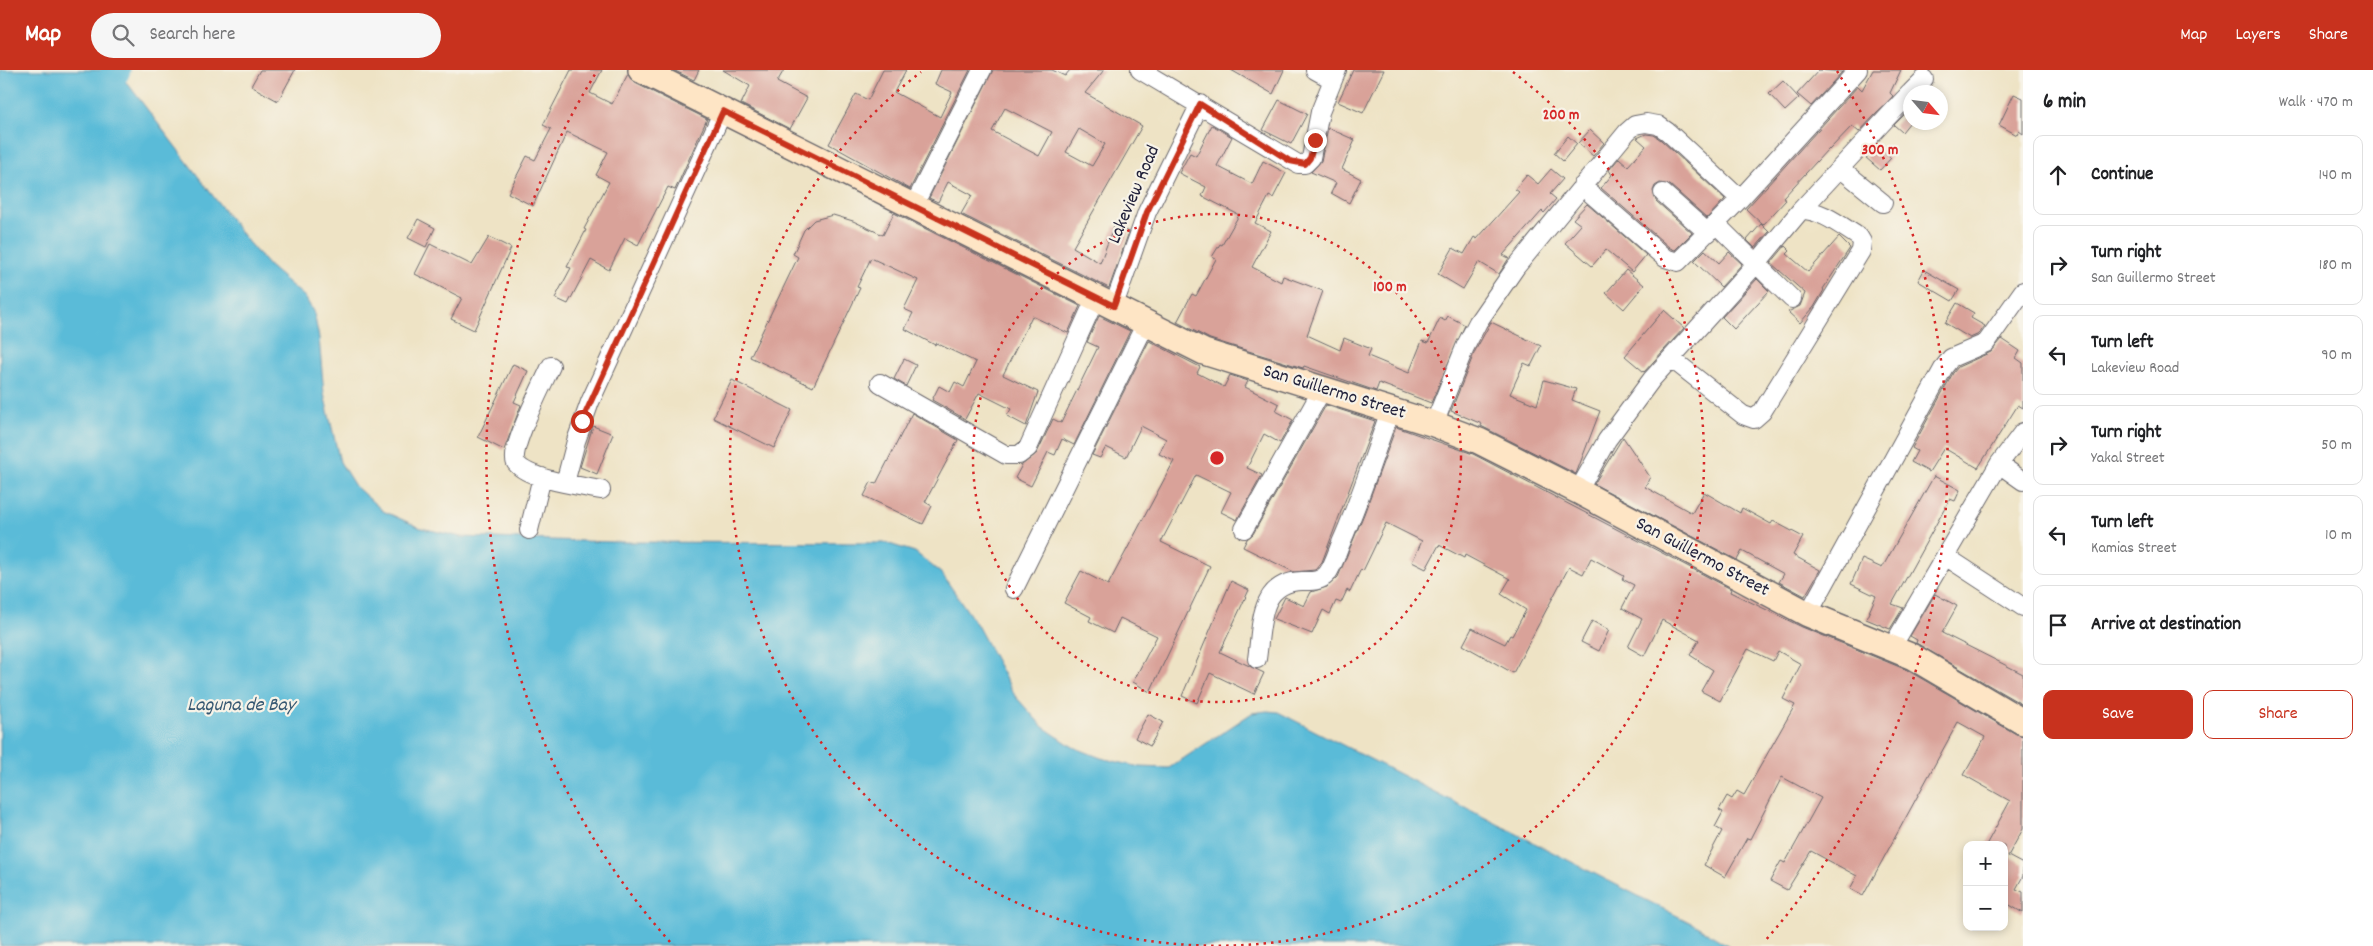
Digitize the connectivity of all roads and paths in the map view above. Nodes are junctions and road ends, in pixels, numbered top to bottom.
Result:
1 (641, 70) edge
2 (982, 70) edge
3 (1140, 70) edge
4 (1315, 70) edge
5 (1858, 70) edge
6 (1335, 75) edge
7 (1924, 79) dead end
8 (1918, 85) edge
9 (1903, 101) edge
10 (1200, 104) junction
11 (723, 111) junction
12 (1840, 168) junction
13 (1582, 186) junction
14 (1663, 193) dead end
15 (1740, 200) junction
16 (1884, 203) dead end
17 (913, 207) junction
18 (1801, 210) junction
19 (1712, 228) junction
20 (1756, 264) junction
21 (2023, 291) edge
22 (1792, 299) dead end
23 (1105, 301) junction
24 (1146, 322) junction
25 (1672, 359) junction
26 (551, 366) dead end
27 (880, 383) dead end
28 (1322, 390) junction
29 (1390, 410) junction
30 (1434, 424) junction
31 (2022, 436) edge
32 (1999, 464) junction
33 (542, 477) junction
34 (2023, 481) edge
35 (565, 483) junction
36 (600, 490) dead end
37 (1578, 491) junction
38 (529, 530) dead end
39 (1244, 530) dead end
40 (1945, 556) junction
41 (1014, 589) dead end
42 (2023, 607) edge
43 (1808, 614) junction
44 (1892, 647) junction
45 (1257, 659) dead end
46 (2023, 722) edge

1 - 11 main road, San Guillermo Street
2 - 17 street
3 - 10 street
4 - 6 street
5 - 15 street
6 - 10 street
7 - 8 street
9 - 12 street
10 - 23 street, Lakeview Road
11 - 17 main road, San Guillermo Street
11 - 35 street
12 - 16 street
12 - 18 street
13 - 15 street
13 - 19 street
13 - 30 street
14 - 19 street
15 - 19 street
17 - 23 main road, San Guillermo Street
18 - 20 street
18 - 25 street
19 - 20 street
20 - 22 street
20 - 25 street
21 - 43 street
23 - 24 main road, San Guillermo Street
23 - 27 street, Lakeview Road
24 - 28 main road, San Guillermo Street
24 - 41 street
25 - 37 street
26 - 33 street
28 - 29 main road, San Guillermo Street
28 - 39 street
29 - 30 main road, San Guillermo Street
29 - 45 street
30 - 37 main road, San Guillermo Street
31 - 32 street
32 - 34 street
32 - 40 street
33 - 35 street
33 - 38 street
35 - 36 street
37 - 43 main road, San Guillermo Street
40 - 42 street
40 - 44 street
43 - 44 main road, San Guillermo Street
44 - 46 main road, San Guillermo Street

